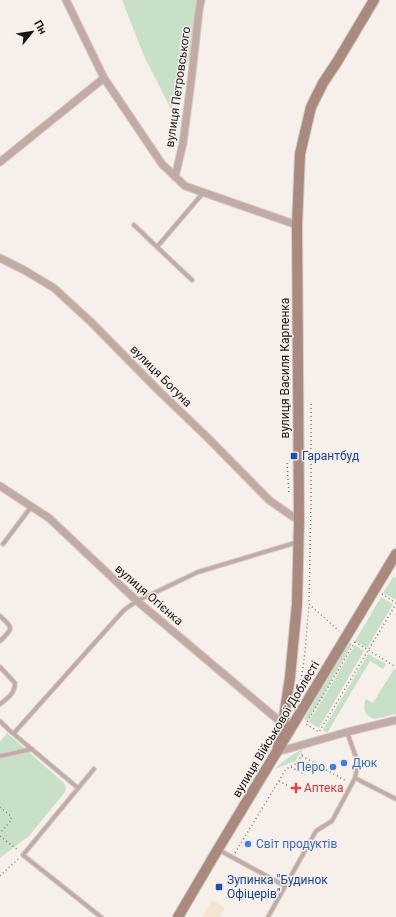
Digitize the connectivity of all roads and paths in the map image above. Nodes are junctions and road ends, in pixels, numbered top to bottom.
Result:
1 (66, 0) edge
2 (201, 0) edge
3 (374, 0) edge
4 (104, 78) junction
5 (0, 162) edge
6 (175, 177) junction
7 (203, 192) junction
8 (296, 225) junction
9 (134, 226) dead end
10 (157, 246) junction
11 (0, 258) edge
12 (192, 280) dead end
13 (311, 404) dead end
14 (0, 486) edge
15 (31, 507) junction
16 (299, 521) junction
17 (298, 541) junction
18 (3, 544) dead end
19 (396, 554) edge
20 (380, 593) dead end
21 (137, 601) junction
22 (396, 603) edge
23 (309, 604) junction
24 (0, 616) edge
25 (351, 640) junction
26 (0, 641) edge
27 (368, 650) junction
28 (0, 667) edge
29 (396, 667) edge
30 (300, 688) dead end
31 (0, 704) edge
32 (396, 720) edge
33 (0, 721) edge
34 (283, 724) junction
35 (314, 729) junction
36 (347, 732) junction
37 (14, 733) junction
38 (311, 733) dead end
39 (32, 749) junction
40 (304, 751) dead end
41 (277, 752) junction
42 (0, 756) edge
43 (302, 756) junction
44 (291, 767) junction
45 (94, 769) dead end
46 (305, 775) dead end
47 (355, 778) junction
48 (279, 781) junction
49 (352, 784) junction
50 (78, 788) junction
51 (294, 789) dead end
52 (396, 799) edge
53 (0, 806) edge
54 (0, 835) edge
55 (218, 849) junction
56 (23, 855) junction
57 (232, 857) junction
58 (0, 876) edge
59 (285, 886) junction
60 (101, 917) edge
61 (178, 917) edge
62 (268, 917) edge

1 - 4 street
2 - 6 street, вулиця Петровського
3 - 8 street, вулиця Василя Карпенка
4 - 5 street
4 - 6 street
6 - 7 street
7 - 8 street
7 - 10 lane
8 - 16 street, вулиця Василя Карпенка
9 - 10 lane
10 - 12 lane
11 - 16 street, вулиця Богуна
13 - 23 path
14 - 15 street, вулиця Огієнка
15 - 18 lane
15 - 21 street, вулиця Огієнка
16 - 17 street, вулиця Василя Карпенка
17 - 21 lane
17 - 34 street, вулиця Василя Карпенка
19 - 25 street, вулиця Військової Доблесті
20 - 22 path
21 - 34 street, вулиця Огієнка
21 - 37 lane
22 - 27 path
23 - 25 path
23 - 30 path
24 - 26 lane
25 - 27 path
25 - 35 path
25 - 41 street, вулиця Військової Доблесті
27 - 29 path
27 - 35 path
28 - 31 lane
32 - 36 street
33 - 37 lane
34 - 41 street, вулиця Василя Карпенка
35 - 38 path
36 - 41 street
36 - 47 lane
37 - 39 lane
39 - 42 lane
39 - 50 lane
40 - 43 path
41 - 55 street, вулиця Військової Доблесті
43 - 44 path
43 - 49 path
44 - 46 path
44 - 48 path
45 - 50 lane
47 - 49 lane
47 - 52 lane
48 - 51 path
48 - 57 path
49 - 59 lane
50 - 56 lane
53 - 54 path
54 - 56 path
55 - 57 lane
55 - 61 street, вулиця Військової Доблесті
56 - 58 path
56 - 60 lane
57 - 59 lane
59 - 62 lane

